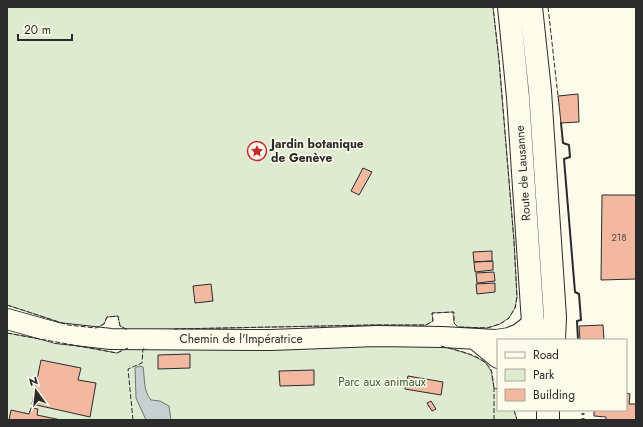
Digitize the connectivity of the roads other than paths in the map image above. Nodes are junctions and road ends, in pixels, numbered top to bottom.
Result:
1 (508, 7) edge
2 (531, 7) edge
3 (7, 319) edge
4 (534, 332) edge
5 (502, 339) edge
6 (554, 339) edge
7 (476, 340) junction
8 (497, 340) edge
9 (497, 357) edge

1 - 4 main road, Route de Lausanne
2 - 6 main road, Route de Lausanne
3 - 7 street, Chemin de l'Impératrice
4 - 5 street, Chemin de l'Impératrice
7 - 8 street, Chemin de l'Impératrice
7 - 9 street

